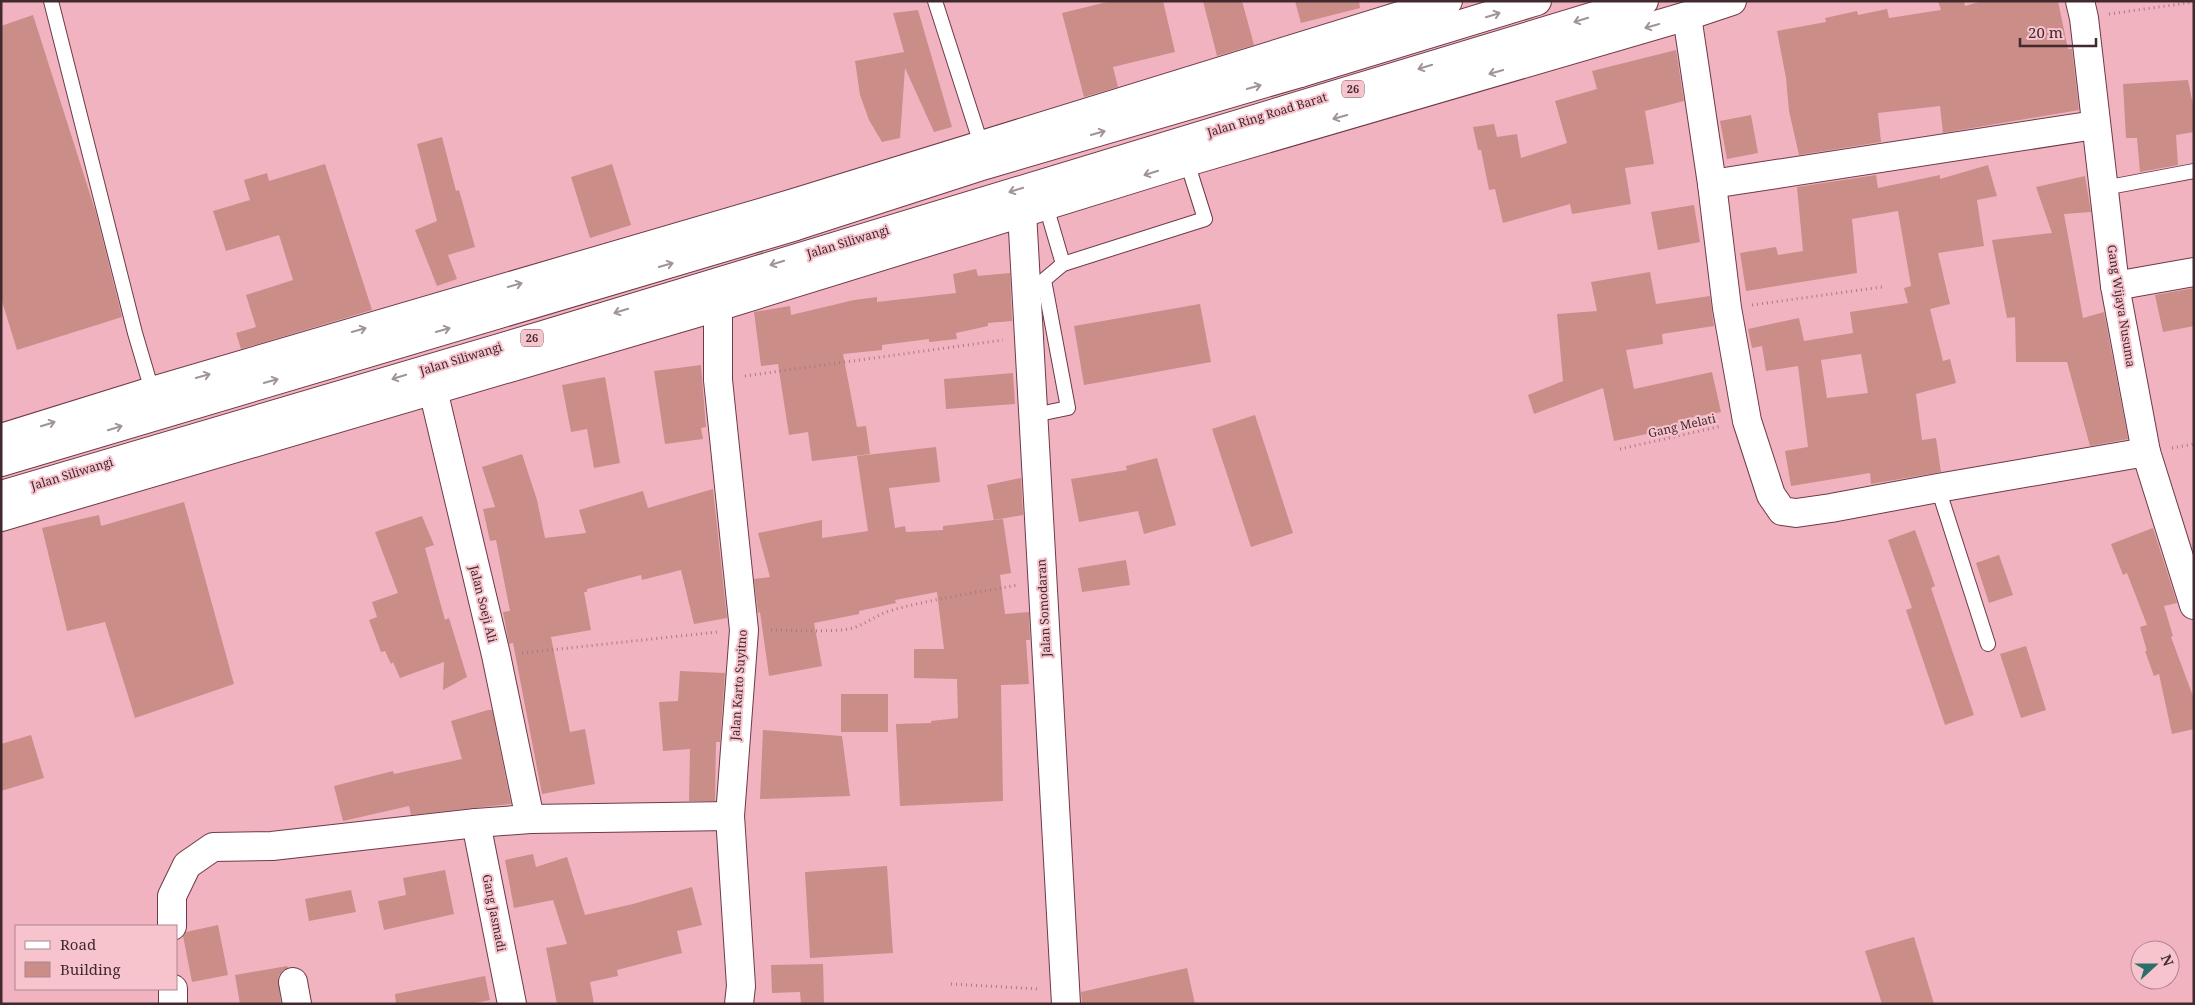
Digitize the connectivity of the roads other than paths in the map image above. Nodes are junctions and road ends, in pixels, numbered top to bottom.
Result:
1 (51, 1) edge
2 (935, 1) edge
3 (1448, 1) edge
4 (1537, 1) edge
5 (1644, 1) edge
6 (1732, 1) edge
7 (2082, 10) edge
8 (1687, 16) junction
9 (1297, 61) junction
10 (2096, 125) junction
11 (980, 144) junction
12 (1051, 146) junction
13 (1187, 162) junction
14 (2194, 171) edge
15 (1062, 176) junction
16 (1712, 184) junction
17 (2104, 188) junction
18 (1034, 209) junction
19 (850, 253) junction
20 (1063, 264) junction
21 (2194, 272) edge
22 (2115, 286) junction
23 (716, 307) junction
24 (433, 390) junction
25 (156, 402) junction
26 (1034, 415) junction
27 (1, 438) edge
28 (2146, 452) junction
29 (1, 462) edge
30 (1, 495) edge
31 (1941, 498) junction
32 (1, 517) edge
33 (2194, 605) edge
34 (1988, 644) dead end
35 (730, 816) junction
36 (530, 819) junction
37 (476, 823) junction
38 (172, 925) edge
39 (173, 990) edge
40 (1066, 997) edge
41 (173, 1004) edge
42 (512, 1004) edge
43 (739, 1004) edge

1 - 25 lane
2 - 11 lane
3 - 9 main road
9 -> 4 main road
5 -> 15 main road, Jalan Ring Road Barat / 26
6 - 8 main road
7 - 10 main road, Gang Wijaya Nusuma
8 -> 13 main road
8 - 16 main road
9 - 11 main road
12 -> 9 main road
10 - 16 main road
10 - 17 main road, Gang Wijaya Nusuma
25 -> 11 main road
12 - 15 main road
25 -> 12 main road
13 -> 18 main road
13 - 20 lane
14 - 17 lane
15 -> 19 main road, Jalan Siliwangi / 26
16 - 31 main road
17 - 22 main road, Gang Wijaya Nusuma
18 - 19 main road
18 - 20 lane
18 - 26 main road, Jalan Somodaran
19 - 23 main road
19 -> 30 main road, Jalan Siliwangi / 26
20 - 26 lane
21 - 22 main road
22 - 28 main road, Gang Wijaya Nusuma
23 - 24 main road
23 - 35 main road, Jalan Karto Suyitno
24 - 32 main road
24 - 36 main road, Jalan Soeji Ali
27 -> 25 main road
29 -> 25 main road
26 - 40 main road, Jalan Somodaran
28 - 31 main road
28 - 33 main road, Gang Wijaya Nusuma
31 - 34 lane
35 - 36 main road
35 - 43 main road, Jalan Karto Suyitno
36 - 37 main road
37 - 38 main road
37 - 42 main road, Gang Jasmadi
39 - 41 main road

